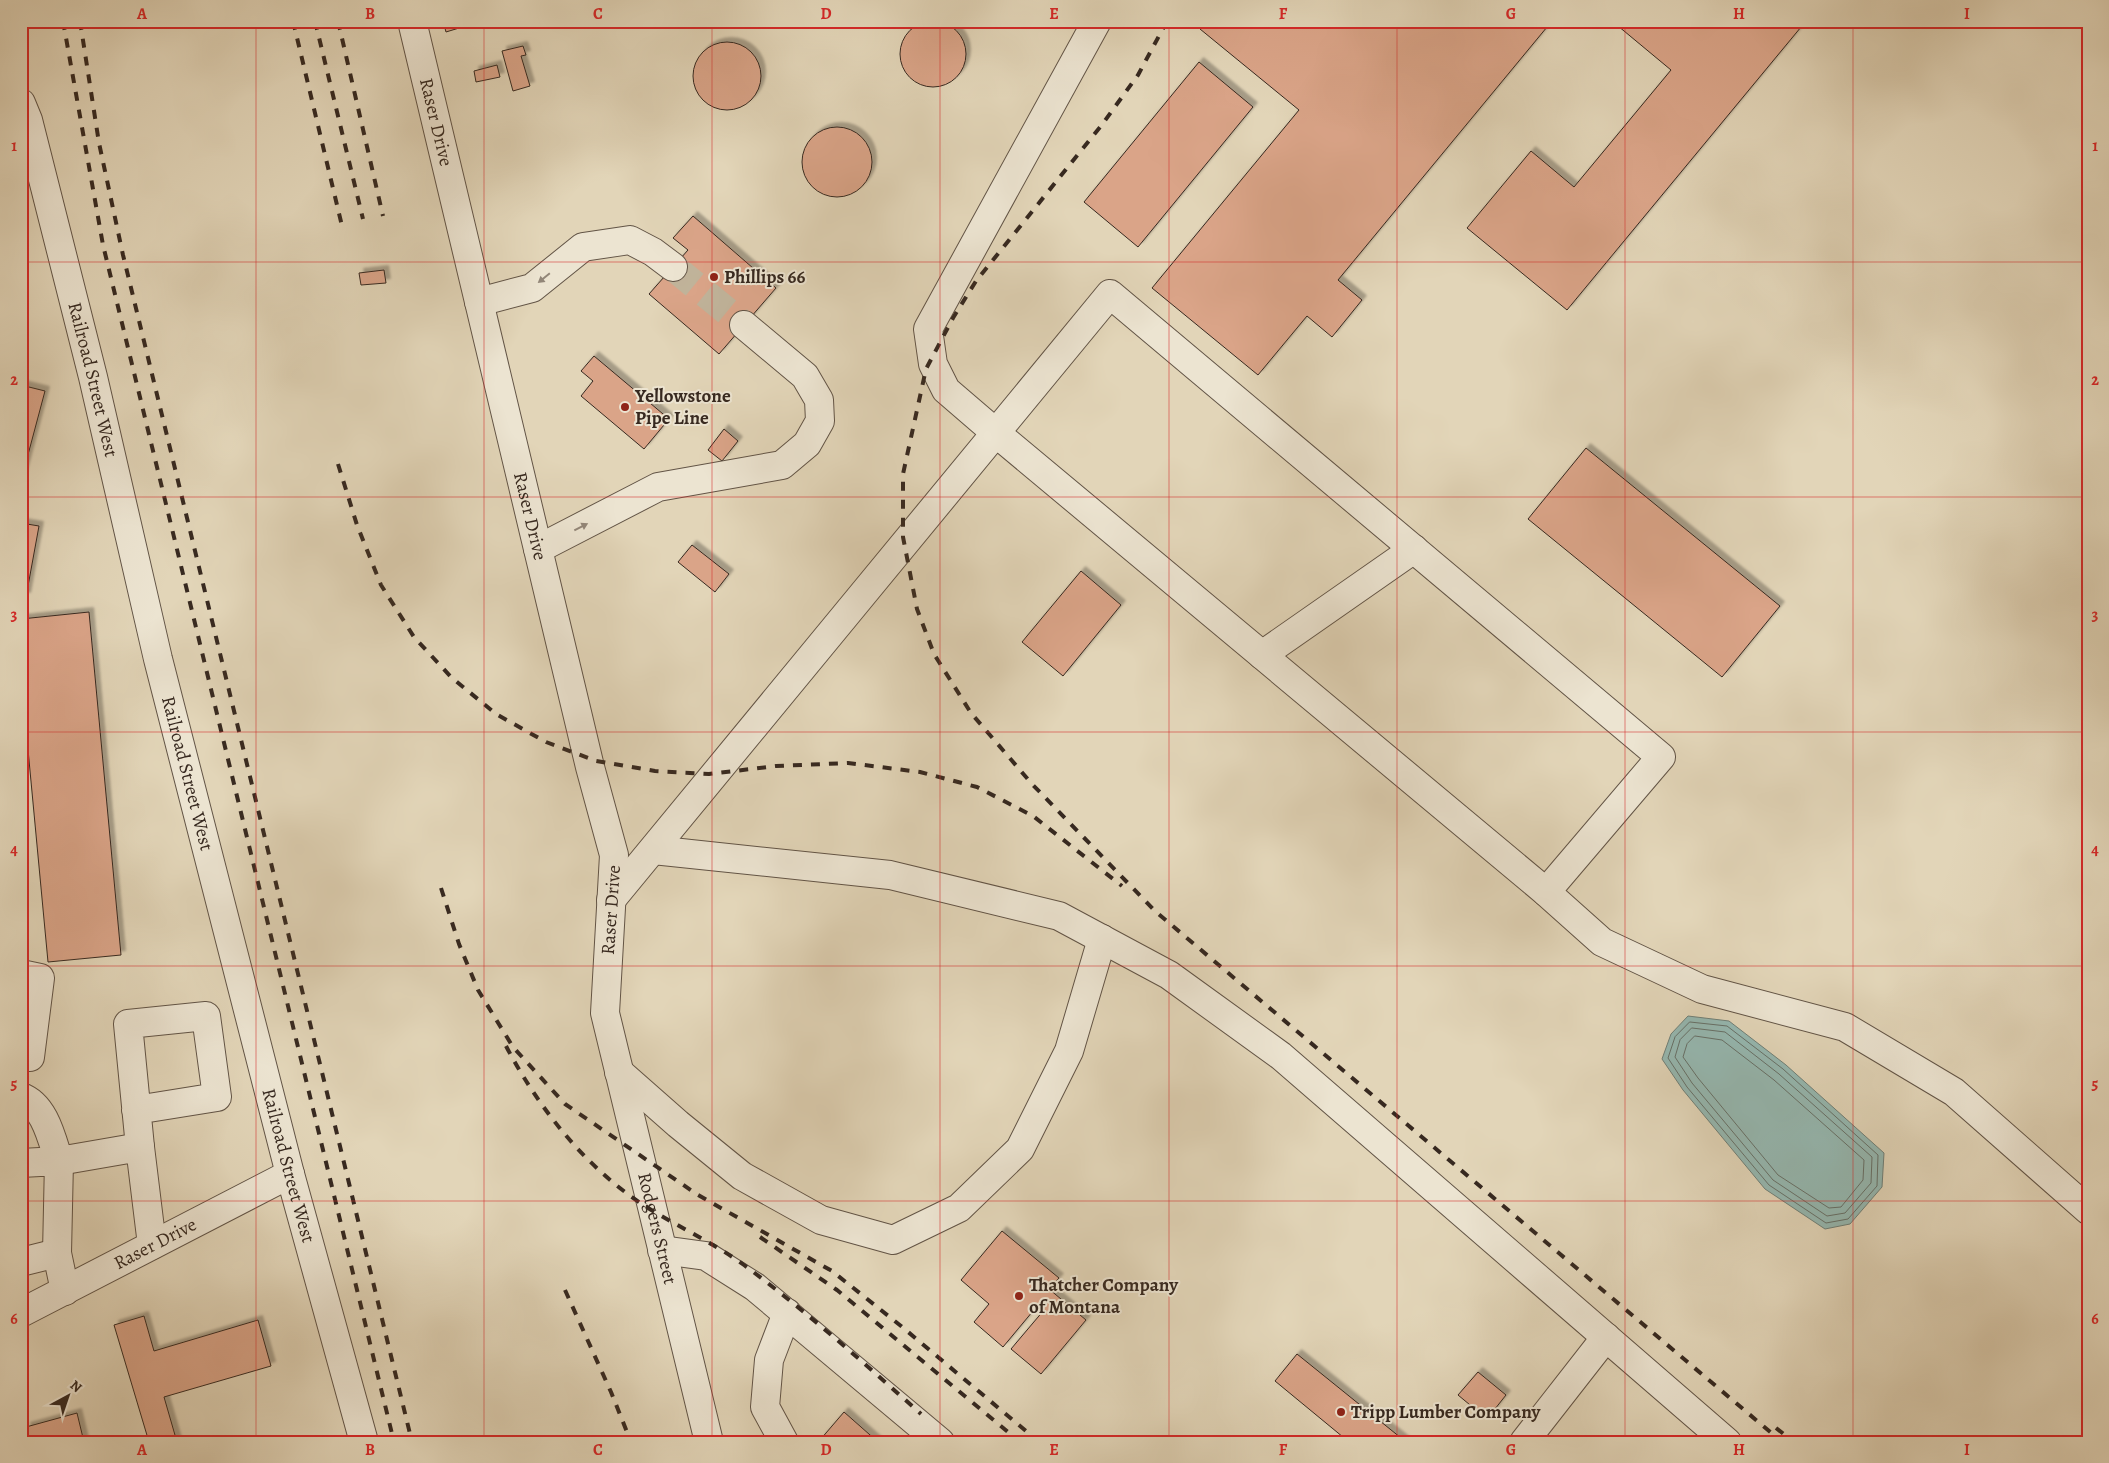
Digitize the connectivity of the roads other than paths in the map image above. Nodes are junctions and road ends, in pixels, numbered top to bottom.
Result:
1 (412, 21) edge
2 (1097, 21) edge
3 (21, 103) edge
4 (673, 267) tunnel mouth
5 (479, 302) junction
6 (744, 325) tunnel mouth
7 (996, 432) junction
8 (538, 549) junction
9 (1414, 549) junction
10 (1262, 655) junction
11 (653, 850) junction
12 (1546, 892) junction
13 (611, 900) junction
14 (1102, 939) junction
15 (21, 974) edge
16 (605, 1013) joint
17 (21, 1056) edge
18 (619, 1072) junction
19 (21, 1097) edge
20 (136, 1110) dead end
21 (140, 1147) junction
22 (59, 1161) junction
23 (21, 1163) edge
24 (290, 1174) junction
25 (2088, 1210) edge
26 (152, 1245) junction
27 (662, 1250) junction
28 (57, 1253) junction
29 (21, 1262) edge
30 (65, 1291) junction
31 (21, 1313) edge
32 (787, 1313) junction
33 (1606, 1337) junction
34 (364, 1442) edge
35 (709, 1442) edge
36 (784, 1442) edge
37 (940, 1442) edge
38 (1524, 1442) edge
39 (1727, 1442) edge

1 - 5 street, Raser Drive
2 - 7 street
3 - 24 street, Railroad Street West
4 -> 5 street
5 - 8 street, Raser Drive
8 -> 6 street
7 - 9 street
7 - 10 street
7 - 11 street
8 - 13 street, Raser Drive
9 - 10 street
9 - 12 street
10 - 12 street
11 - 13 street
11 - 14 street
12 - 25 street
13 - 16 street, Raser Drive
14 - 18 street
14 - 33 street
15 - 17 street
16 - 18 street, Rodgers Street
18 - 27 street, Rodgers Street
19 - 22 street
20 - 21 street
21 - 22 street
21 - 26 street
22 - 23 street
22 - 28 street
24 - 26 street, Raser Drive
24 - 34 street, Railroad Street West
26 - 30 street, Raser Drive
27 - 32 street
27 - 35 street, Rodgers Street
28 - 29 street
28 - 30 street
30 - 31 street, Raser Drive
32 - 36 street
32 - 37 street
33 - 38 street
33 - 39 street

